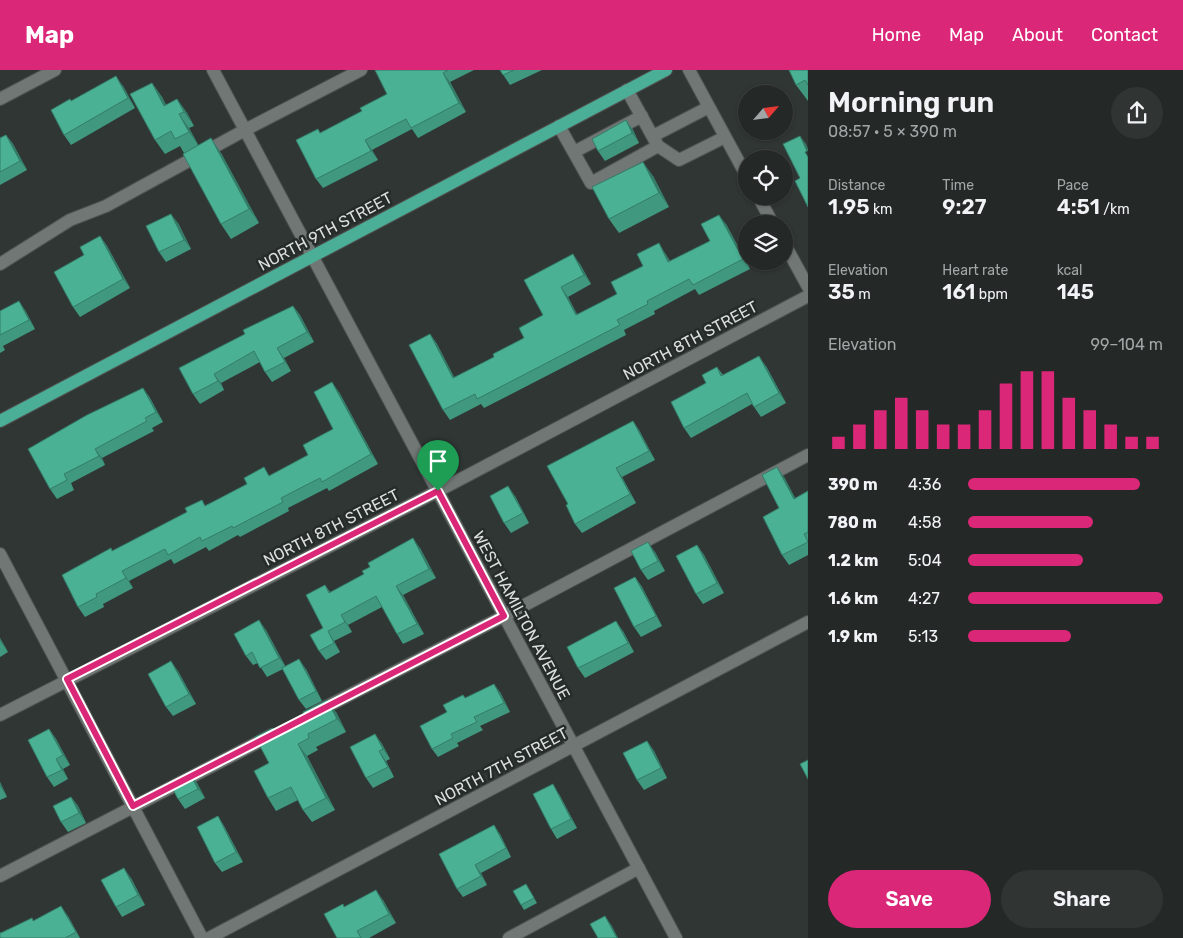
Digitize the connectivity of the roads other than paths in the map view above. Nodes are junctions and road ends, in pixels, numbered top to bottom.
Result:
1 (55, 70) edge
2 (213, 70) edge
3 (360, 70) edge
4 (666, 70) edge
5 (690, 70) edge
6 (627, 90) junction
7 (0, 99) edge
8 (709, 107) junction
9 (642, 116) junction
10 (559, 126) junction
11 (245, 130) junction
12 (725, 137) junction
13 (656, 141) junction
14 (574, 152) junction
15 (738, 161) edge
16 (312, 256) junction
17 (793, 260) edge
18 (0, 264) edge
19 (808, 287) edge
20 (808, 296) edge
21 (0, 421) edge
22 (808, 455) edge
23 (438, 491) junction
24 (0, 554) edge
25 (504, 616) junction
26 (808, 622) edge
27 (67, 679) junction
28 (0, 715) edge
29 (301, 720) edge
30 (284, 729) edge
31 (573, 746) junction
32 (133, 806) junction
33 (639, 868) junction
34 (0, 876) edge
35 (202, 938) edge
36 (209, 938) edge
37 (509, 938) edge
38 (676, 938) edge

1 - 7 street
2 - 11 street, WEST HAMILTON AVENUE
3 - 11 street
4 - 6 main road, NORTH 9TH STREET
5 - 8 street
6 - 9 street
6 - 10 main road, NORTH 9TH STREET
8 - 12 street
8 - 13 street
9 - 13 street
9 - 14 street
10 - 14 street
10 - 16 main road, NORTH 9TH STREET
11 - 16 street, WEST HAMILTON AVENUE
11 - 18 street
12 - 13 street
12 - 15 street
13 - 14 street
16 - 21 main road, NORTH 9TH STREET
16 - 23 street, WEST HAMILTON AVENUE
17 - 19 street
20 - 23 street, NORTH 8TH STREET
22 - 25 street
23 - 25 street, WEST HAMILTON AVENUE
23 - 27 street, NORTH 8TH STREET
24 - 27 street
25 - 29 street
25 - 31 street, WEST HAMILTON AVENUE
26 - 31 street, NORTH 7TH STREET
27 - 28 street, NORTH 8TH STREET
27 - 32 street
30 - 32 street
31 - 33 street, WEST HAMILTON AVENUE
31 - 36 street, NORTH 7TH STREET
32 - 34 street
32 - 35 street
33 - 37 street
33 - 38 street, WEST HAMILTON AVENUE

